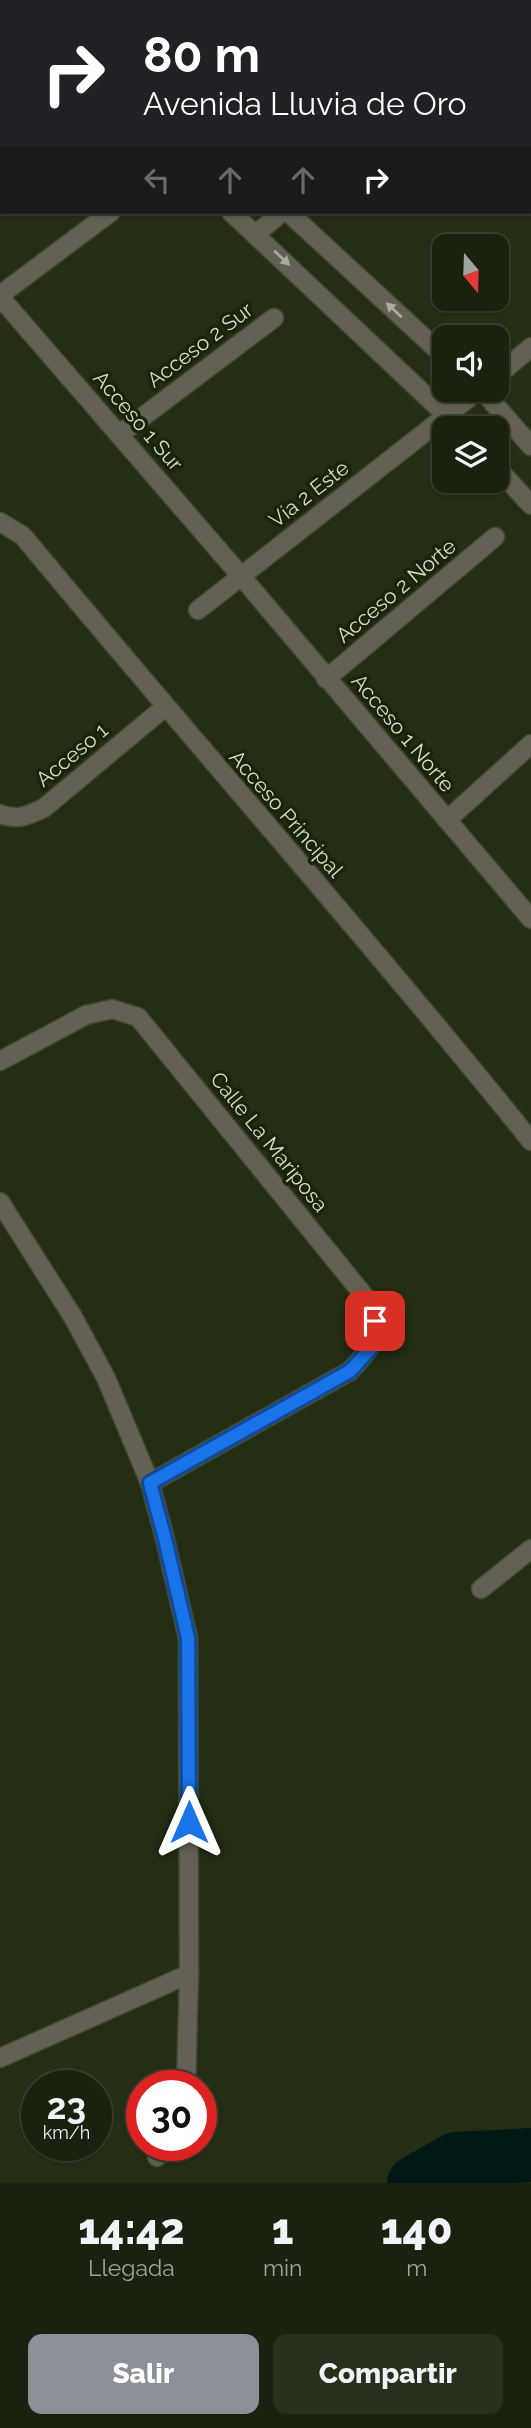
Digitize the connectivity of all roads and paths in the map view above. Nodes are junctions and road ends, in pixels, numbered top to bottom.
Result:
1 (108, 214) edge
2 (233, 214) edge
3 (280, 214) edge
4 (290, 214) edge
5 (256, 234) junction
6 (0, 296) edge
7 (274, 318) dead end
8 (432, 345) edge
9 (531, 347) edge
10 (509, 366) edge
11 (464, 402) edge
12 (491, 402) edge
13 (448, 414) junction
14 (120, 434) junction
15 (531, 446) edge
16 (509, 481) edge
17 (531, 505) edge
18 (0, 522) edge
19 (495, 537) dead end
20 (242, 576) junction
21 (198, 610) dead end
22 (326, 679) junction
23 (165, 707) junction
24 (531, 744) edge
25 (0, 814) edge
26 (447, 820) junction
27 (531, 919) edge
28 (0, 1062) edge
29 (531, 1142) edge
30 (0, 1202) edge
31 (150, 1483) junction
32 (531, 1549) edge
33 (481, 1589) dead end
34 (190, 1974) junction
35 (0, 2058) edge
36 (187, 2070) edge

1 - 6 street
2 - 5 street
3 - 5 street
8 -> 4 street
5 -> 13 street
6 - 14 street, Acceso 1 Sur
7 - 14 street, Acceso 2 Sur
9 - 10 street
11 - 13 street, Vía 2 Este
12 - 15 street
13 - 20 street, Vía 2 Este
14 - 20 street, Acceso 1 Sur
16 - 17 street
18 - 23 street, Acceso Principal
19 - 22 street, Acceso 2 Norte
20 - 21 street, Vía 2 Este
20 - 22 street, Acceso 1 Norte
22 - 26 street, Acceso 1 Norte
23 - 25 street, Acceso 1
23 - 29 street, Acceso Principal
24 - 26 street
26 - 27 street, Acceso 1 Norte
28 - 31 street, Calle La Mariposa
30 - 31 street
31 - 34 street
32 - 33 street
34 - 35 street
34 - 36 street

